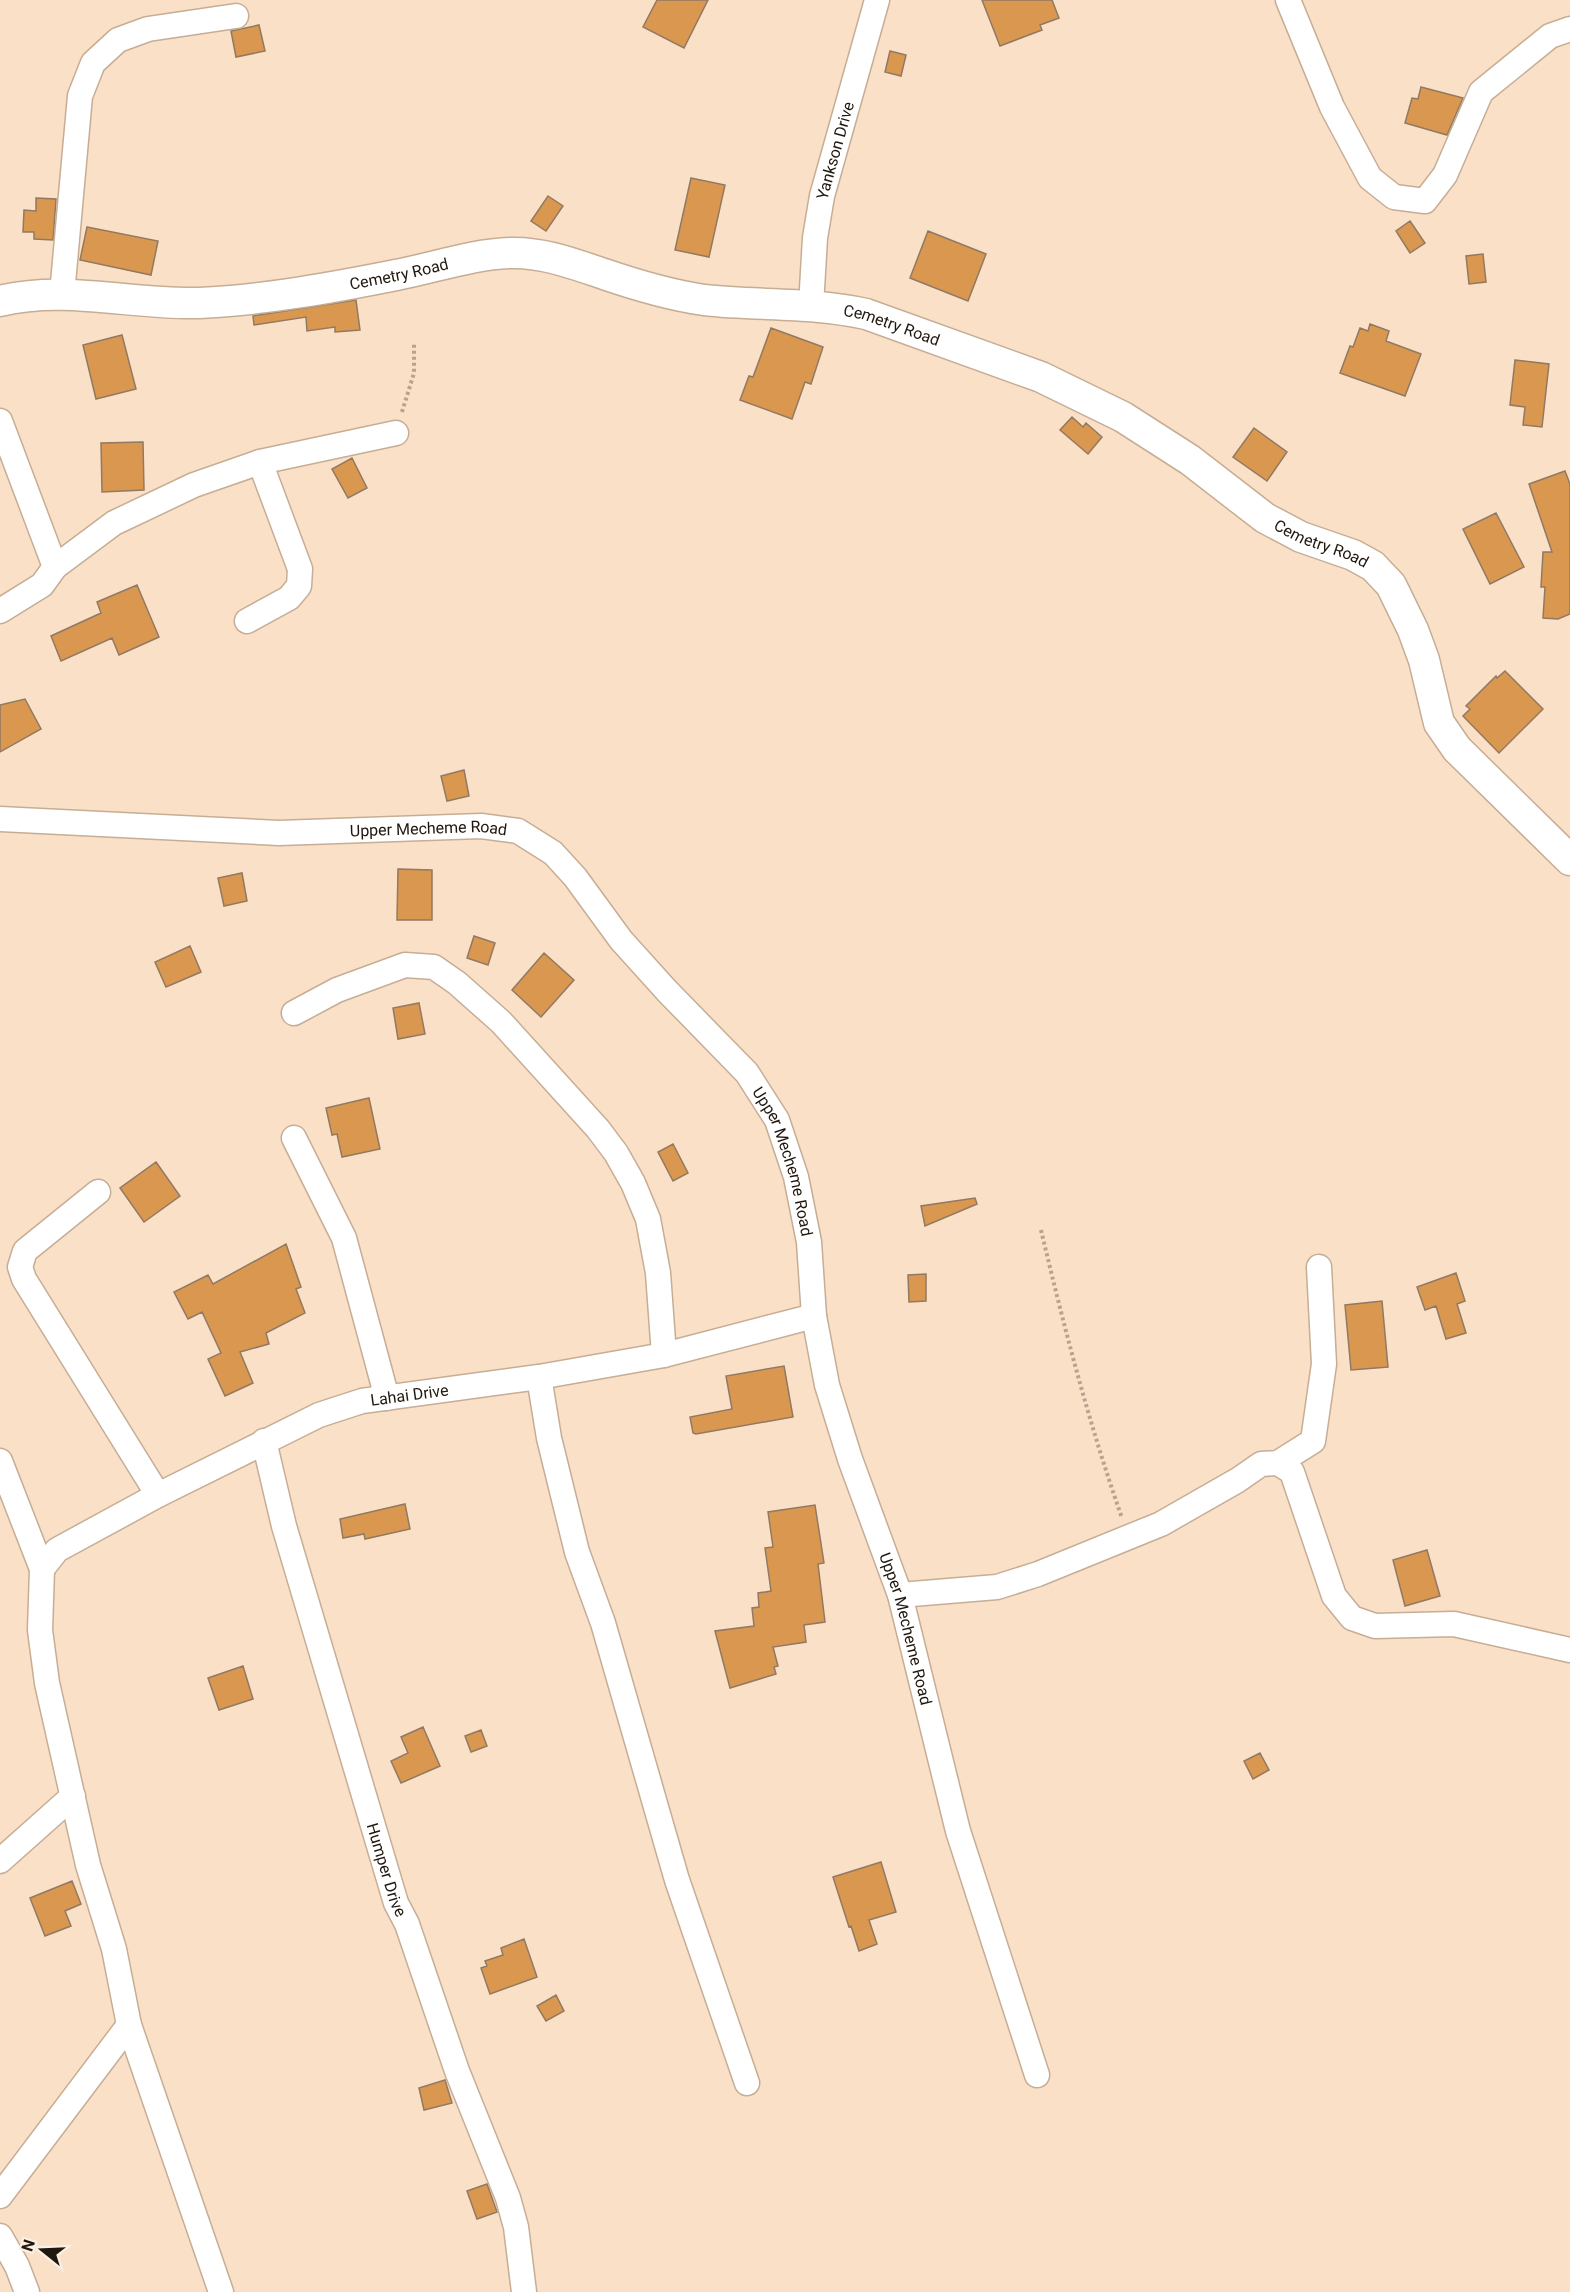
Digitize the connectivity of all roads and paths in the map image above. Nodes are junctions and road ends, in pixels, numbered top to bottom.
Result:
1 (878, 0) edge
2 (1288, 0) edge
3 (236, 16) dead end
4 (1570, 29) edge
5 (62, 294) junction
6 (0, 302) edge
7 (811, 306) junction
8 (414, 342) dead end
9 (0, 421) edge
10 (396, 432) joint
11 (260, 462) junction
12 (55, 567) junction
13 (0, 611) edge
14 (247, 621) dead end
15 (0, 819) edge
16 (1570, 860) edge
17 (294, 1013) dead end
18 (294, 1138) dead end
19 (98, 1191) dead end
20 (1041, 1230) dead end
21 (1319, 1267) dead end
22 (814, 1316) junction
23 (664, 1355) junction
24 (539, 1377) junction
25 (387, 1398) junction
26 (264, 1441) junction
27 (0, 1461) edge
28 (1278, 1463) junction
29 (158, 1494) junction
30 (1128, 1536) junction
31 (42, 1569) junction
32 (900, 1595) junction
33 (1570, 1650) edge
34 (73, 1796) junction
35 (0, 1861) edge
36 (129, 2025) junction
37 (1037, 2075) dead end
38 (747, 2083) dead end
39 (0, 2196) edge
40 (0, 2236) edge
41 (27, 2292) edge
42 (221, 2292) edge
43 (524, 2292) edge

1 - 7 street, Yankson Drive
2 - 4 street
3 - 5 street
5 - 6 street, Cemetry Road
5 - 7 street, Cemetry Road
7 - 16 street, Cemetry Road
8 - 10 path
9 - 12 street
10 - 11 street
11 - 12 street
11 - 14 street
12 - 13 street
15 - 22 street, Upper Mecheme Road
17 - 23 street
18 - 25 street
19 - 29 street
20 - 30 path
21 - 28 street
22 - 23 street, Lahai Drive
22 - 32 street, Upper Mecheme Road
23 - 24 street, Lahai Drive
24 - 25 street, Lahai Drive
24 - 38 street
25 - 26 street, Lahai Drive
26 - 29 street, Lahai Drive
26 - 43 street, Humper Drive
27 - 31 street
28 - 30 street
28 - 33 street
29 - 31 street, Lahai Drive
30 - 32 street
31 - 34 street
32 - 37 street, Upper Mecheme Road
34 - 35 street
34 - 36 street
36 - 39 street
36 - 42 street
40 - 41 street

